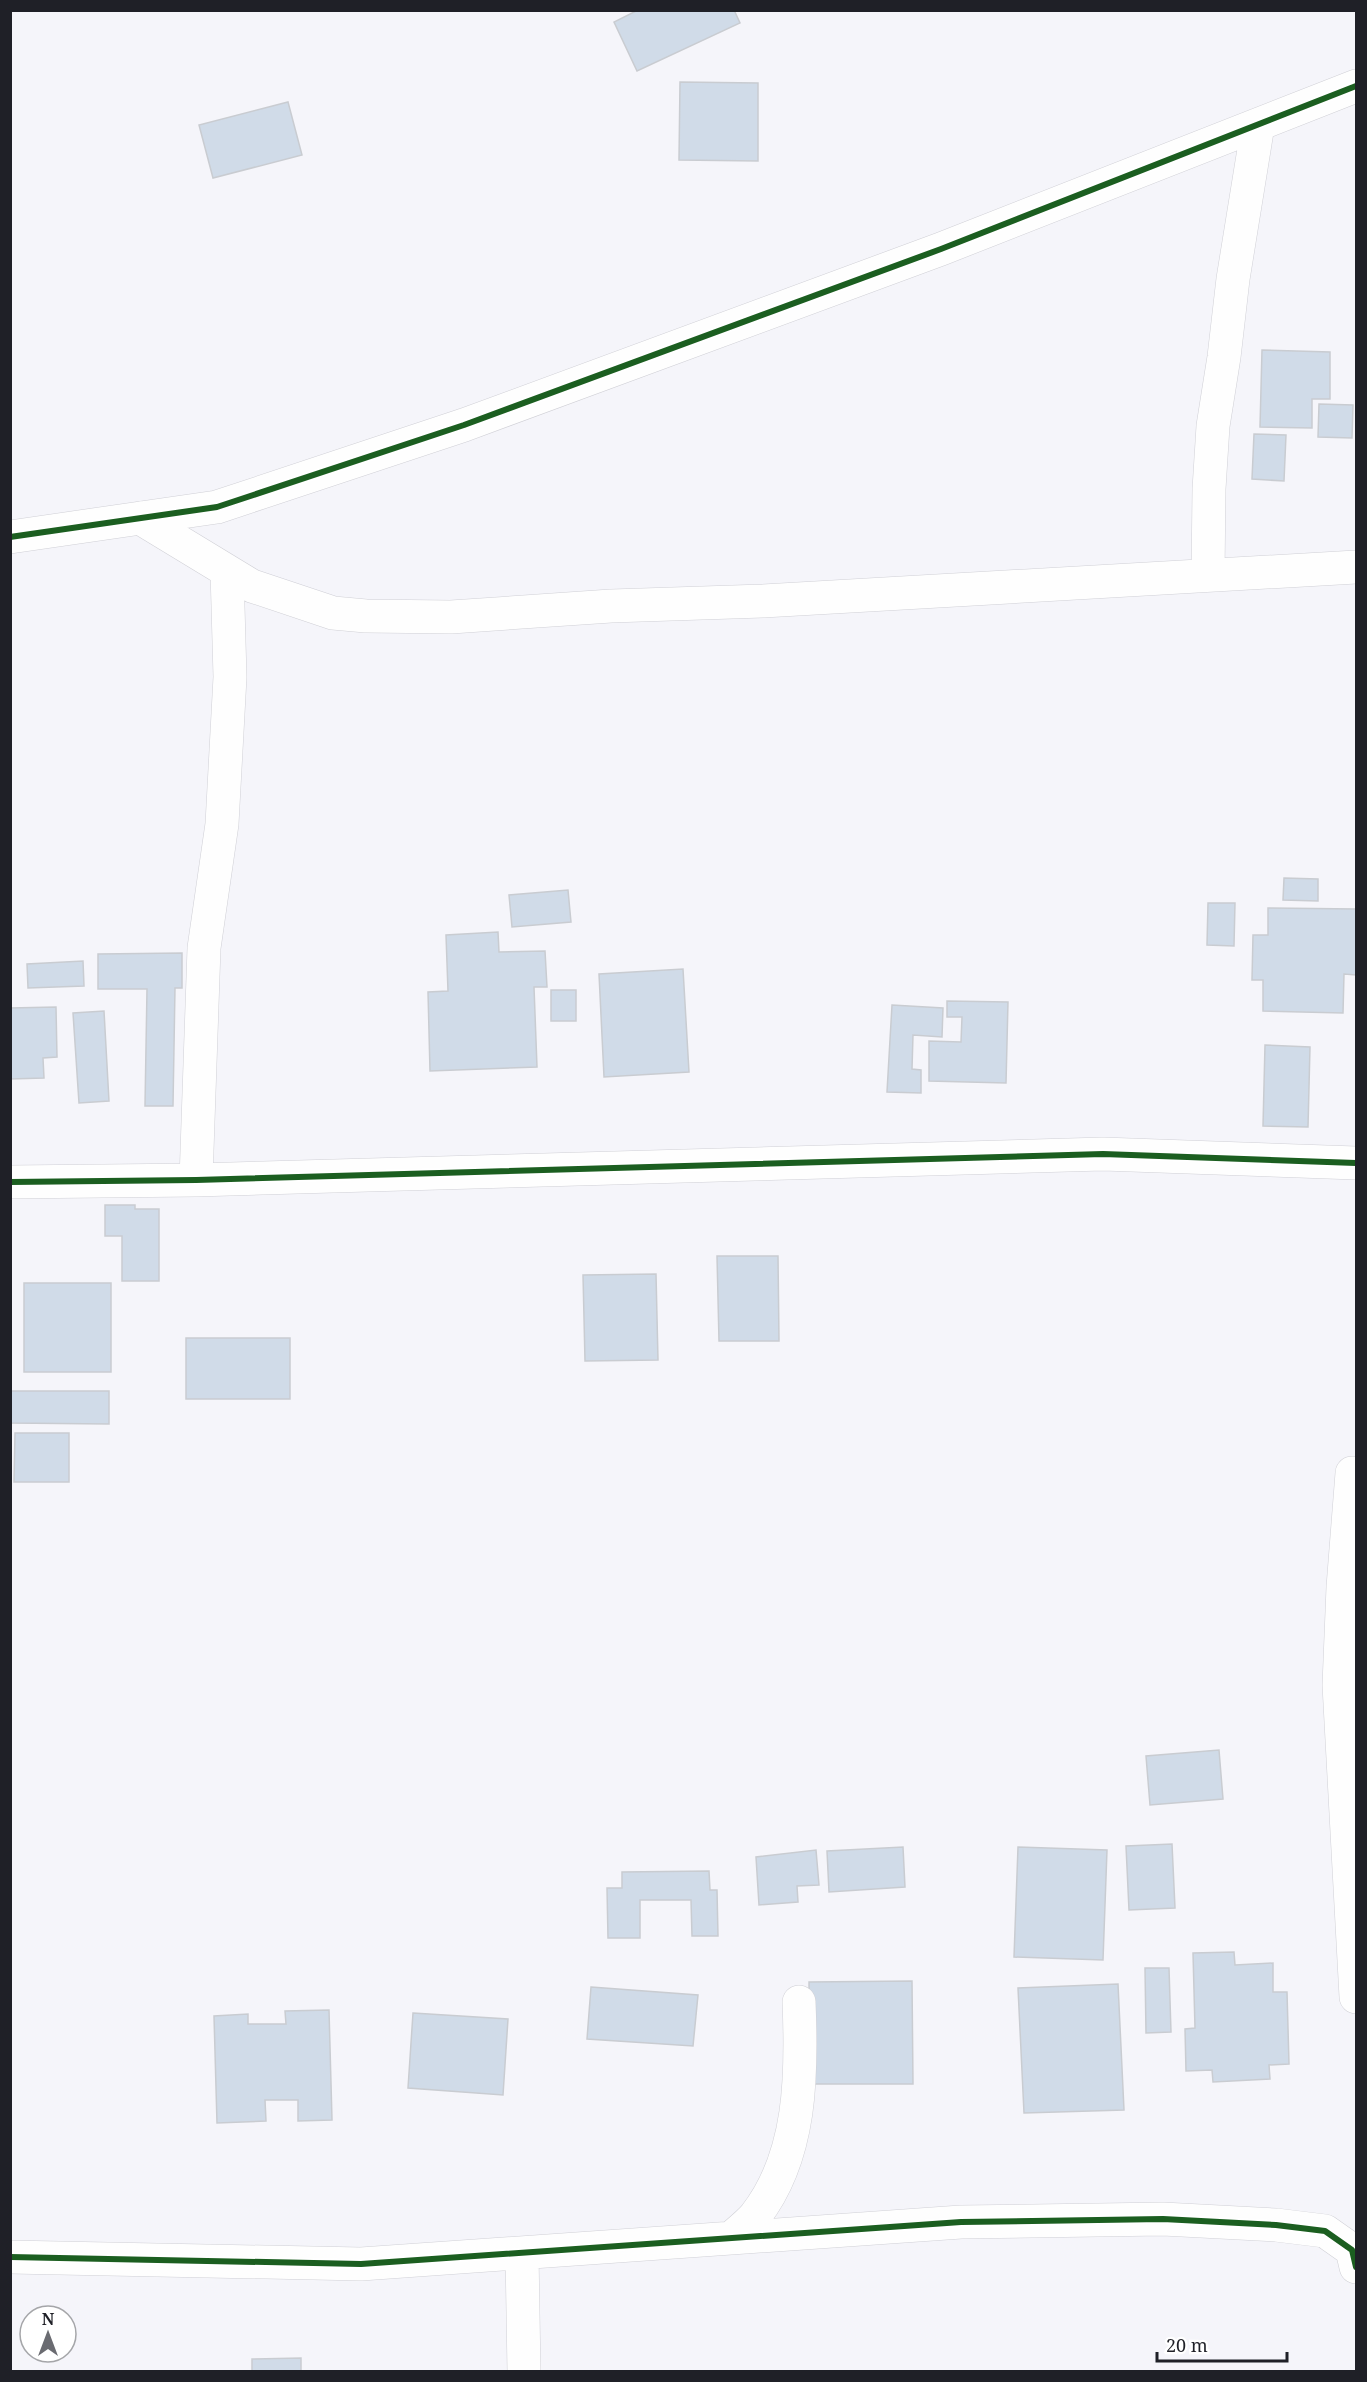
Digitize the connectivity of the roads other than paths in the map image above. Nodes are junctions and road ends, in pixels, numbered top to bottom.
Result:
1 (1356, 86) edge
2 (1258, 125) junction
3 (140, 518) junction
4 (10, 537) edge
5 (1356, 567) edge
6 (227, 571) junction
7 (1208, 575) junction
8 (1356, 1163) edge
9 (196, 1180) junction
10 (10, 1182) edge
11 (1352, 1473) dead end
12 (1352, 1550) edge
13 (1356, 1997) edge
14 (799, 2002) dead end
15 (731, 2238) junction
16 (522, 2253) junction
17 (10, 2257) edge
18 (1356, 2267) edge
19 (524, 2372) edge

1 - 2 street
2 - 3 street
2 - 7 street
3 - 4 street
3 - 6 street
5 - 7 street
6 - 7 street
6 - 9 street
8 - 9 street
9 - 10 street
11 - 12 street
12 - 13 street
14 - 15 street
15 - 16 street
15 - 18 street
16 - 17 street
16 - 19 street

